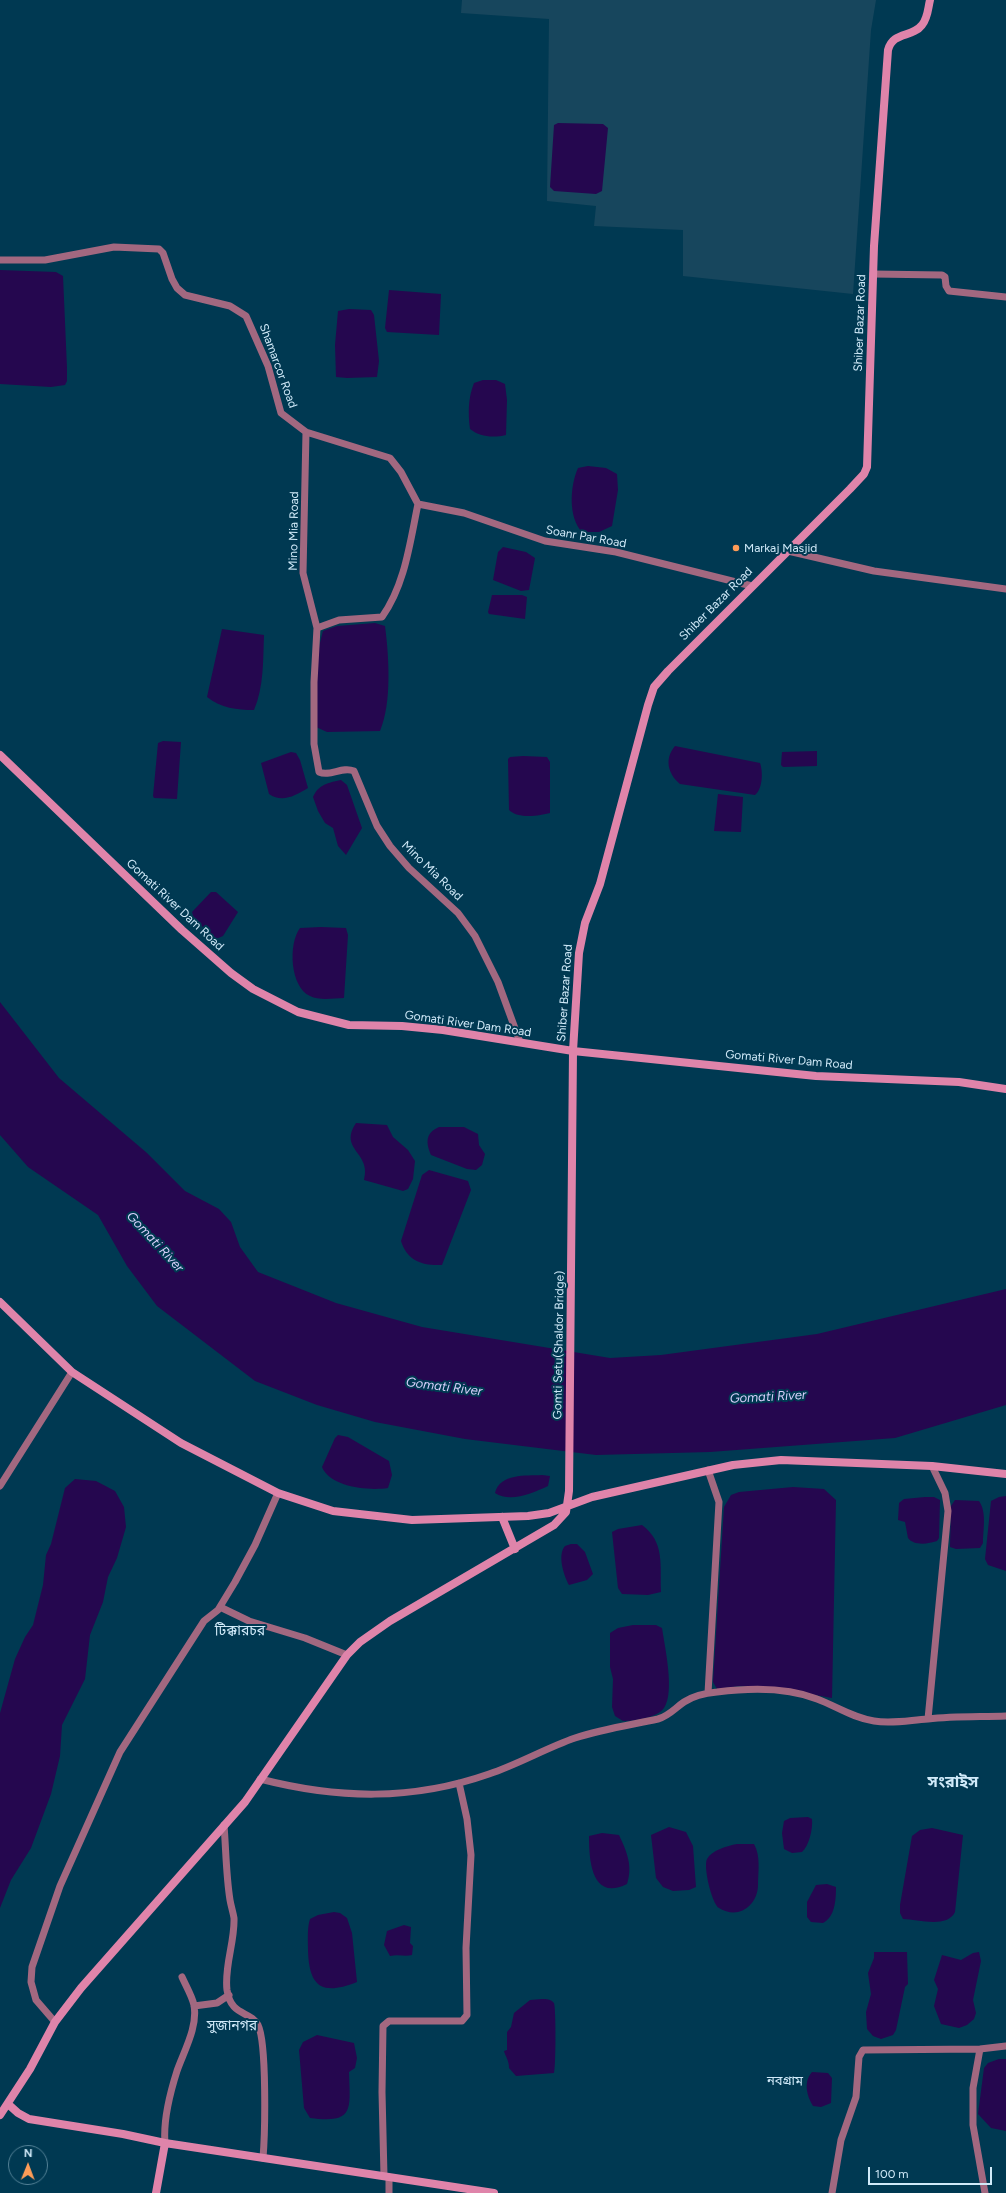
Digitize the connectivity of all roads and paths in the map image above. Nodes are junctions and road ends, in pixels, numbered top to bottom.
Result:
1 (930, 0) edge
2 (0, 260) edge
3 (874, 274) junction
4 (1006, 297) edge
5 (306, 432) junction
6 (418, 504) junction
7 (788, 551) junction
8 (752, 586) junction
9 (1006, 589) edge
10 (317, 628) junction
11 (0, 755) edge
12 (520, 1042) junction
13 (573, 1051) junction
14 (1006, 1089) edge
15 (572, 1199) joint
16 (0, 1302) edge
17 (72, 1372) junction
18 (932, 1466) junction
19 (708, 1470) junction
20 (1006, 1474) edge
21 (0, 1486) edge
22 (278, 1493) junction
23 (568, 1505) junction
24 (502, 1517) junction
25 (515, 1549) junction
26 (220, 1607) junction
27 (348, 1655) junction
28 (708, 1693) junction
29 (1006, 1716) edge
30 (928, 1719) junction
31 (260, 1779) junction
32 (459, 1783) junction
33 (224, 1825) junction
34 (182, 1977) dead end
35 (229, 1995) junction
36 (194, 2006) junction
37 (55, 2022) junction
38 (1006, 2046) edge
39 (980, 2049) junction
40 (8, 2104) junction
41 (0, 2115) edge
42 (166, 2143) junction
43 (264, 2156) junction
44 (386, 2176) junction
45 (156, 2193) edge
46 (388, 2193) edge
47 (494, 2193) edge
48 (832, 2193) edge
49 (985, 2193) edge

1 - 3 street, Shiber Bazar Road
2 - 5 street, Shamarcor Road
3 - 4 street
3 - 7 street, Shiber Bazar Road
5 - 6 street, Shamarcor Road
5 - 10 street, Mino Mia Road
6 - 8 street, Soanr Par Road
6 - 10 street
7 - 8 street, Shiber Bazar Road
7 - 9 street
8 - 13 street, Shiber Bazar Road
10 - 12 street, Mino Mia Road
11 - 12 street, Gomati River Dam Road
12 - 13 street, Gomati River Dam Road
13 - 14 street, Gomati River Dam Road
13 - 15 street, Shiber Bazar Road
15 - 23 street, Gomti Setu(Shaldor Bridge)
16 - 17 street
17 - 21 street
17 - 22 street
18 - 19 street
18 - 20 street
18 - 30 street
19 - 23 street
19 - 28 street
22 - 24 street
22 - 26 street
23 - 24 street
23 - 25 street
24 - 25 street
25 - 27 street
26 - 27 street
26 - 37 street
27 - 31 street
28 - 30 street
28 - 32 street
29 - 30 street
31 - 32 street
31 - 33 street
32 - 44 street
33 - 35 street
33 - 37 street
34 - 36 street
35 - 36 street
35 - 43 street
36 - 42 street
37 - 40 street
38 - 39 street
39 - 48 street
39 - 49 street
40 - 41 street
40 - 42 street
42 - 43 street
42 - 45 street
43 - 44 street
44 - 46 street
44 - 47 street

